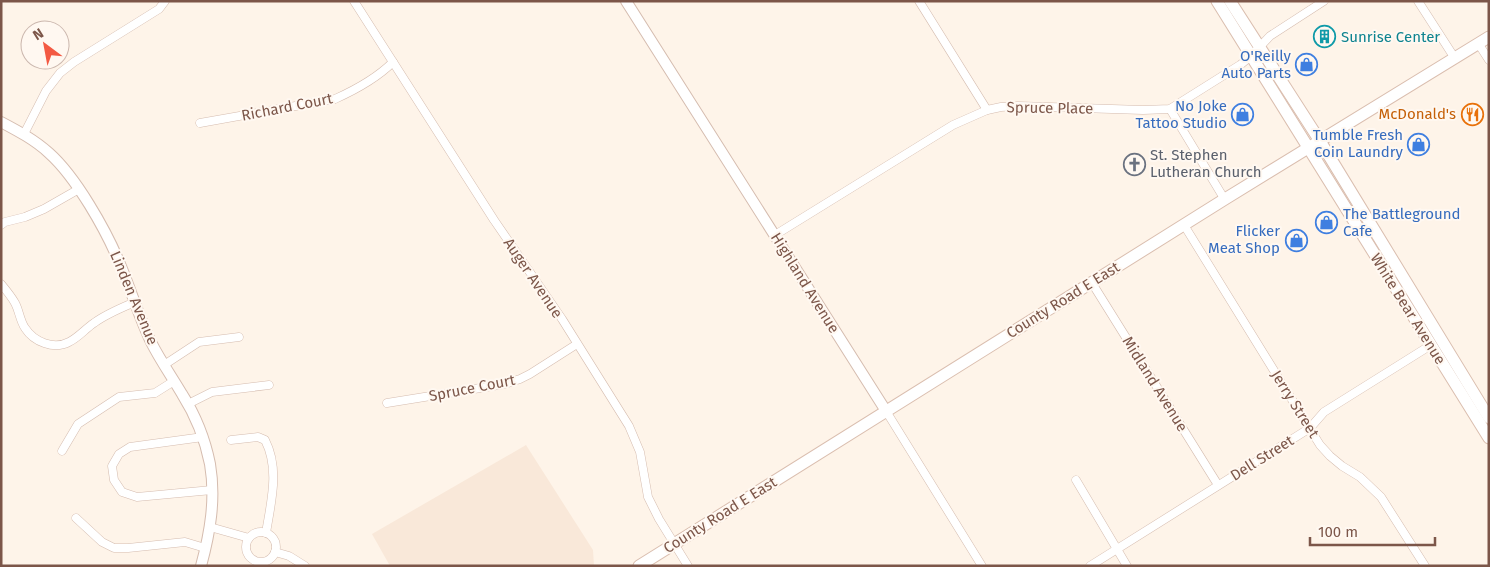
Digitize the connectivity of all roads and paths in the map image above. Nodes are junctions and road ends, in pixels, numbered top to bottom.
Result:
1 (165, 1) edge
2 (354, 1) edge
3 (626, 1) edge
4 (919, 1) edge
5 (1217, 1) edge
6 (1230, 1) edge
7 (1324, 1) edge
8 (1418, 1) edge
9 (1489, 37) edge
10 (1478, 43) junction
11 (1255, 51) junction
12 (1454, 57) junction
13 (1489, 60) edge
14 (393, 62) junction
15 (1170, 109) junction
16 (987, 110) junction
17 (1, 122) edge
18 (200, 124) dead end
19 (24, 134) junction
20 (1320, 141) junction
21 (1308, 148) junction
22 (79, 189) junction
23 (1225, 200) junction
24 (1, 225) edge
25 (1184, 225) junction
26 (775, 235) junction
27 (1092, 283) junction
28 (1, 284) edge
29 (135, 302) junction
30 (239, 338) dead end
31 (577, 344) junction
32 (1431, 345) junction
33 (164, 365) junction
34 (174, 381) junction
35 (269, 385) dead end
36 (387, 403) dead end
37 (188, 404) junction
38 (886, 411) junction
39 (1489, 418) edge
40 (1310, 428) junction
41 (203, 437) junction
42 (1489, 438) edge
43 (230, 440) dead end
44 (62, 450) dead end
45 (1076, 480) dead end
46 (1218, 485) junction
47 (212, 490) junction
48 (76, 518) dead end
49 (210, 527) junction
50 (266, 533) junction
51 (249, 538) junction
52 (674, 544) junction
53 (205, 548) junction
54 (1117, 549) junction
55 (275, 552) junction
56 (259, 564) edge
57 (202, 566) edge
58 (305, 566) edge
59 (639, 566) edge
60 (688, 566) edge
61 (982, 566) edge
62 (1090, 566) edge
63 (1127, 566) edge
64 (1425, 566) edge

1 - 19 street
2 - 14 street, Auger Avenue
3 - 26 street, Highland Avenue
4 - 16 street
5 - 11 main road, White Bear Avenue
6 - 11 main road, White Bear Avenue
7 - 11 street, Spruce Place
8 - 12 street
9 - 10 main road, County Road E East
10 - 12 main road, County Road E East
10 - 13 street
11 - 15 street, Spruce Place
11 - 20 main road, White Bear Avenue
11 - 21 main road, White Bear Avenue
12 - 20 main road, County Road E East
14 - 18 street, Richard Court
14 - 31 street, Auger Avenue
15 - 16 street, Spruce Place
15 - 23 street
16 - 26 street, Spruce Place
17 - 19 street, Linden Avenue
19 - 22 street, Linden Avenue
20 - 21 main road, County Road E East
20 - 39 main road, White Bear Avenue
21 - 23 main road, County Road E East
21 - 32 main road, White Bear Avenue
22 - 24 street
22 - 29 street, Linden Avenue
23 - 25 main road, County Road E East
25 - 27 main road, County Road E East
25 - 40 street, Jerry Street
26 - 38 street, Highland Avenue
27 - 38 main road, County Road E East
27 - 46 street, Midland Avenue
28 - 29 street
29 - 33 street, Linden Avenue
30 - 33 street
31 - 36 street, Spruce Court
31 - 52 street, Auger Avenue
32 - 40 street, Dell Street
32 - 42 main road, White Bear Avenue
33 - 34 street, Linden Avenue
34 - 37 street, Linden Avenue
34 - 44 street
35 - 37 street
37 - 41 street, Linden Avenue
38 - 52 main road, County Road E East
38 - 61 street, Highland Avenue
40 - 46 street, Dell Street
40 - 64 street, Jerry Street
41 - 47 street, Linden Avenue
41 - 47 street
43 - 50 street
45 - 54 street
46 - 54 street, Dell Street
47 - 49 street, Linden Avenue
48 - 53 street
49 - 51 street
49 - 53 street, Linden Avenue
50 - 51 street
50 - 55 street
51 - 56 street
52 - 59 main road, County Road E East
52 - 60 street, Auger Avenue
53 - 57 street, Linden Avenue
54 - 62 street, Dell Street
54 - 63 street
55 - 56 street
55 - 58 street

